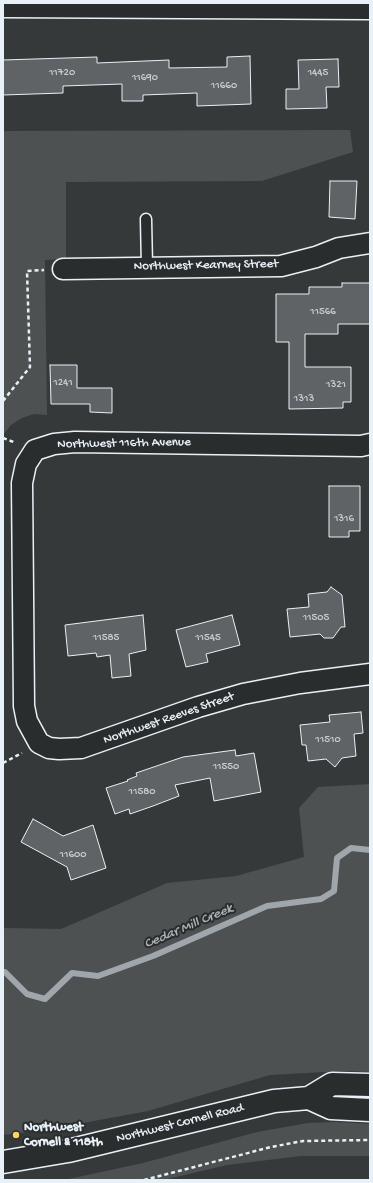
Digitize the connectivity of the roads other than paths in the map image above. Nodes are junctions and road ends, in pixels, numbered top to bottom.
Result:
1 (124, 5) edge
2 (3, 7) edge
3 (370, 9) edge
4 (146, 218) dead end
5 (370, 243) edge
6 (147, 267) junction
7 (63, 269) road end
8 (370, 444) edge
9 (370, 674) edge
10 (39, 743) joint
11 (370, 1085) edge
12 (309, 1098) junction
13 (370, 1110) edge
14 (3, 1162) edge

1 - 2 street
1 - 3 street
4 - 6 lane
5 - 6 street, Northwest Kearney Street
6 - 7 street, Northwest Kearney Street
8 - 10 street, Northwest 116th Avenue
9 - 10 street, Northwest Reeves Street
11 - 12 main road, Northwest Cornell Road
12 - 13 main road, Northwest Cornell Road
12 - 14 main road, Northwest Cornell Road

